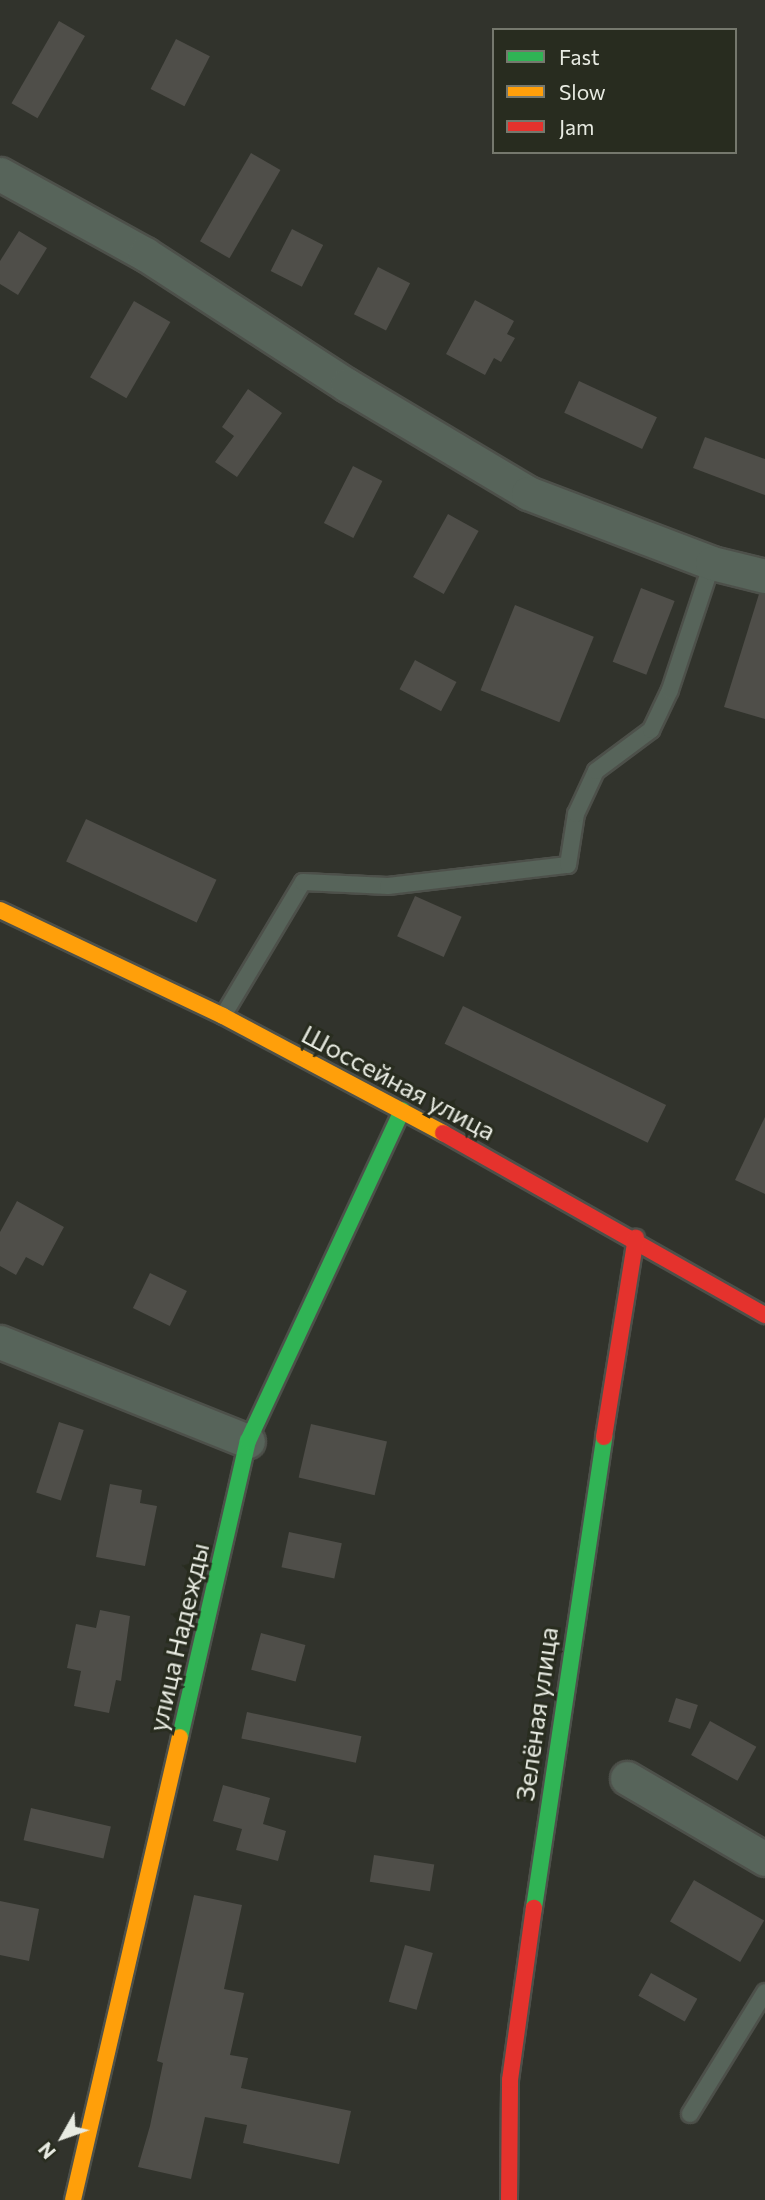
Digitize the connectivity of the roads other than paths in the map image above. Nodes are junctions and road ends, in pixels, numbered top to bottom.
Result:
1 (0, 174) edge
2 (712, 564) junction
3 (765, 576) edge
4 (0, 910) edge
5 (223, 1016) junction
6 (402, 1110) junction
7 (636, 1238) junction
8 (765, 1315) edge
9 (0, 1342) edge
10 (248, 1441) junction
11 (627, 1778) dead end
12 (765, 1859) edge
13 (765, 1992) edge
14 (690, 2114) dead end
15 (74, 2200) edge
16 (509, 2200) edge

1 - 2 street
2 - 3 street
2 - 5 lane
4 - 5 street, Шоссейная улица
5 - 6 street, Шоссейная улица
6 - 7 street, Шоссейная улица
6 - 10 street, улица Надежды
7 - 8 street, Шоссейная улица
7 - 16 street, Зелёная улица
9 - 10 street
10 - 15 street, улица Надежды
11 - 12 street
13 - 14 lane

